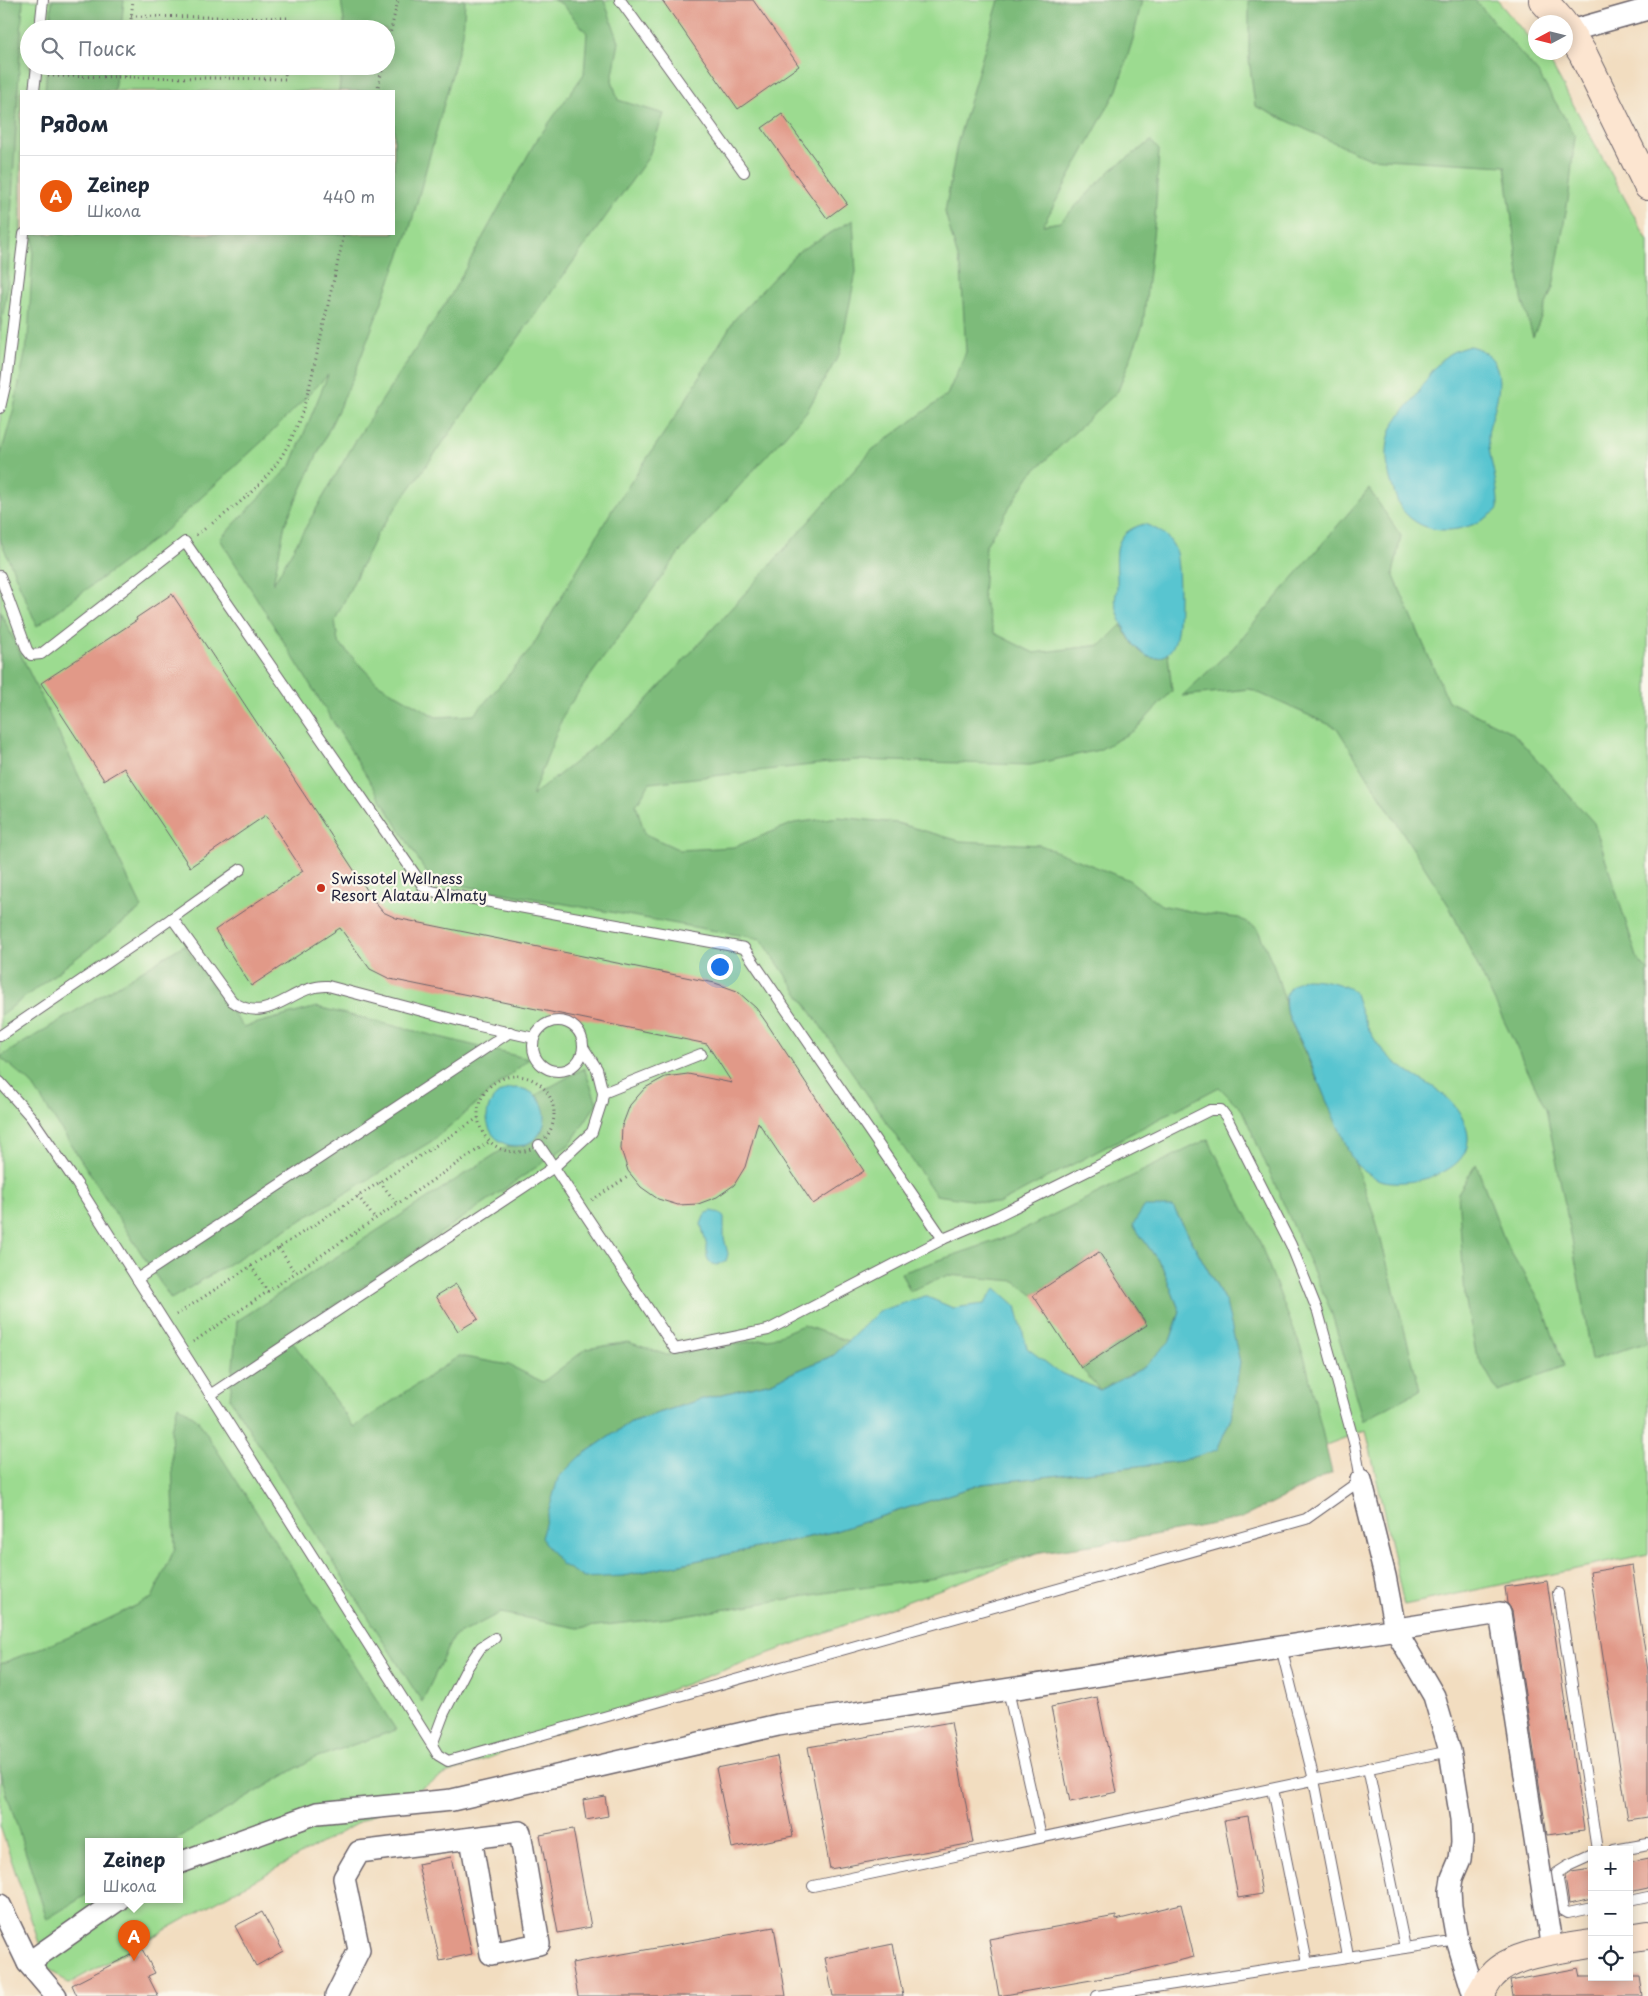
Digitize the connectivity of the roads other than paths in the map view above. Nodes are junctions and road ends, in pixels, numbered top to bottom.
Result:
1 (43, 0) edge
2 (620, 0) edge
3 (1543, 0) edge
4 (1648, 9) edge
5 (1556, 15) edge
6 (41, 20) edge
7 (1573, 25) edge
8 (1573, 38) edge
9 (36, 75) edge
10 (34, 90) edge
11 (744, 172) dead end
12 (1648, 186) edge
13 (24, 235) edge
14 (0, 408) edge
15 (0, 576) edge
16 (240, 869) dead end
17 (172, 918) junction
18 (510, 1032) junction
19 (0, 1036) edge
20 (534, 1038) junction
21 (582, 1047) junction
22 (701, 1054) dead end
23 (0, 1082) edge
24 (603, 1093) junction
25 (539, 1145) road end
26 (554, 1167) junction
27 (943, 1239) junction
28 (137, 1279) junction
29 (210, 1394) junction
30 (1361, 1480) junction
31 (1558, 1593) dead end
32 (1395, 1629) junction
33 (495, 1638) dead end
34 (1281, 1647) junction
35 (1008, 1690) junction
36 (432, 1745) junction
37 (1450, 1751) junction
38 (1368, 1768) junction
39 (1314, 1780) junction
40 (1272, 1789) junction
41 (1041, 1837) junction
42 (471, 1839) junction
43 (1648, 1844) edge
44 (1596, 1846) edge
45 (1633, 1847) edge
46 (1588, 1857) edge
47 (183, 1862) edge
48 (813, 1886) dead end
49 (1648, 1897) edge
50 (1633, 1900) edge
51 (114, 1903) edge
52 (0, 1905) edge
53 (1588, 1909) edge
54 (1648, 1935) edge
55 (1633, 1937) edge
56 (1457, 1940) junction
57 (1588, 1945) edge
58 (1404, 1948) junction
59 (1552, 1950) junction
60 (1348, 1956) junction
61 (28, 1963) junction
62 (1307, 1963) junction
63 (56, 1996) edge
64 (336, 1996) edge
65 (1097, 1996) edge
66 (1474, 1996) edge
67 (1479, 1996) edge

1 - 6 lane
2 - 11 lane
3 - 5 main road
4 - 7 street
8 - 12 main road
9 - 10 lane
13 - 14 lane
15 - 27 lane
16 - 17 lane
17 - 18 lane
17 - 19 lane
18 - 20 lane
18 - 28 lane
20 - 21 lane
20 - 21 lane
21 - 24 lane
22 - 24 lane
23 - 28 lane
24 - 26 lane
25 - 26 lane
26 - 27 lane
26 - 29 lane
27 - 30 lane
28 - 29 lane
29 - 36 lane
30 - 32 street
30 - 36 lane
31 - 44 lane
32 - 34 street
32 - 37 street
32 - 59 street
33 - 36 lane
34 - 35 street
34 - 39 lane
35 - 41 lane
35 - 47 street
37 - 38 lane
37 - 56 street
38 - 39 lane
38 - 58 lane
39 - 40 lane
39 - 60 lane
40 - 41 lane
40 - 62 lane
41 - 48 lane
42 - 42 street
42 - 64 street
43 - 45 lane
46 - 53 lane
49 - 50 lane
51 - 61 street
52 - 61 street
54 - 55 main road
56 - 58 lane
56 - 66 street
57 - 59 main road
58 - 60 lane
59 - 67 main road
60 - 62 lane
61 - 63 street
62 - 65 lane

